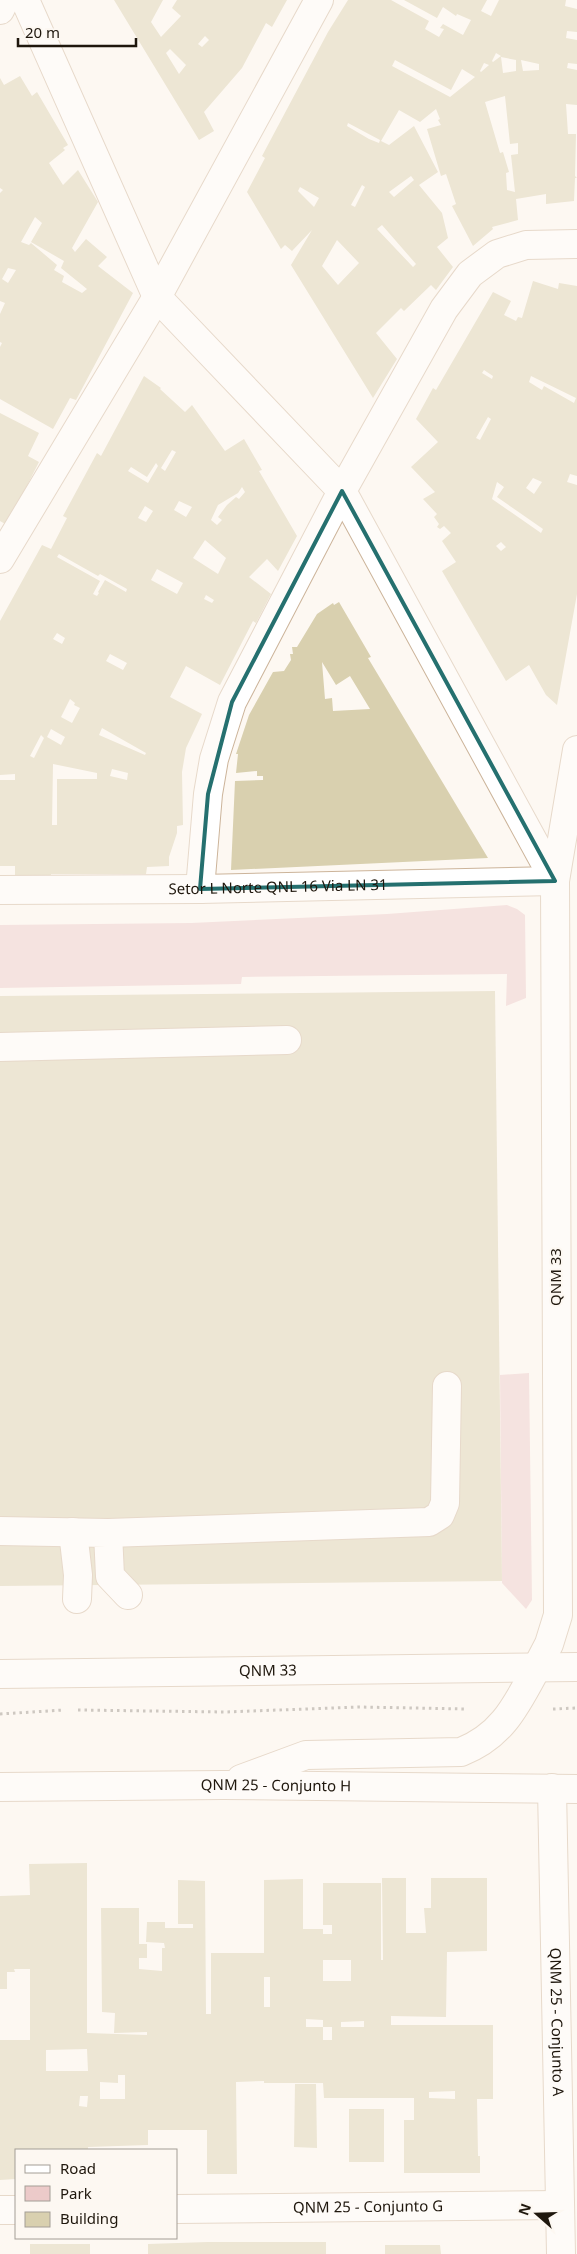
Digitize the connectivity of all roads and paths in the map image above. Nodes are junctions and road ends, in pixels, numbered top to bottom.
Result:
1 (5, 0) edge
2 (25, 0) edge
3 (319, 0) edge
4 (0, 10) edge
5 (577, 244) edge
6 (157, 297) junction
7 (342, 491) junction
8 (0, 560) edge
9 (577, 750) edge
10 (555, 881) junction
11 (200, 888) junction
12 (0, 890) edge
13 (287, 1040) dead end
14 (0, 1047) edge
15 (447, 1386) dead end
16 (0, 1531) edge
17 (73, 1532) junction
18 (108, 1533) junction
19 (128, 1595) dead end
20 (77, 1599) dead end
21 (577, 1667) edge
22 (536, 1669) junction
23 (0, 1674) edge
24 (577, 1708) edge
25 (68, 1710) dead end
26 (77, 1710) dead end
27 (513, 1710) junction
28 (0, 1714) edge
29 (223, 1785) junction
30 (0, 1786) edge
31 (565, 1789) edge
32 (560, 2205) junction
33 (178, 2209) edge
34 (0, 2210) edge
35 (15, 2210) edge
36 (561, 2254) edge

1 - 4 street
2 - 6 street
3 - 6 street
5 - 7 street
6 - 7 street
6 - 8 street
7 - 10 street
7 - 11 street
9 - 10 street, QNM 33
10 - 11 street, Setor L Norte QNL 16 Via LN 31
10 - 22 street, QNM 33
11 - 12 street, Setor L Norte QNL 16 Via LN 31
13 - 14 street
15 - 18 street
16 - 17 street
17 - 18 street
17 - 20 street
18 - 19 street
21 - 22 street, QNM 33
22 - 23 street, QNM 33
22 - 27 street
24 - 27 path
25 - 28 path
26 - 27 path
27 - 29 street
29 - 30 street, QNM 25 - Conjunto H
29 - 31 street, QNM 25 - Conjunto H
31 - 32 street, QNM 25 - Conjunto A
32 - 33 street, QNM 25 - Conjunto G
32 - 36 street, QNM 25 - Conjunto A
34 - 35 street

